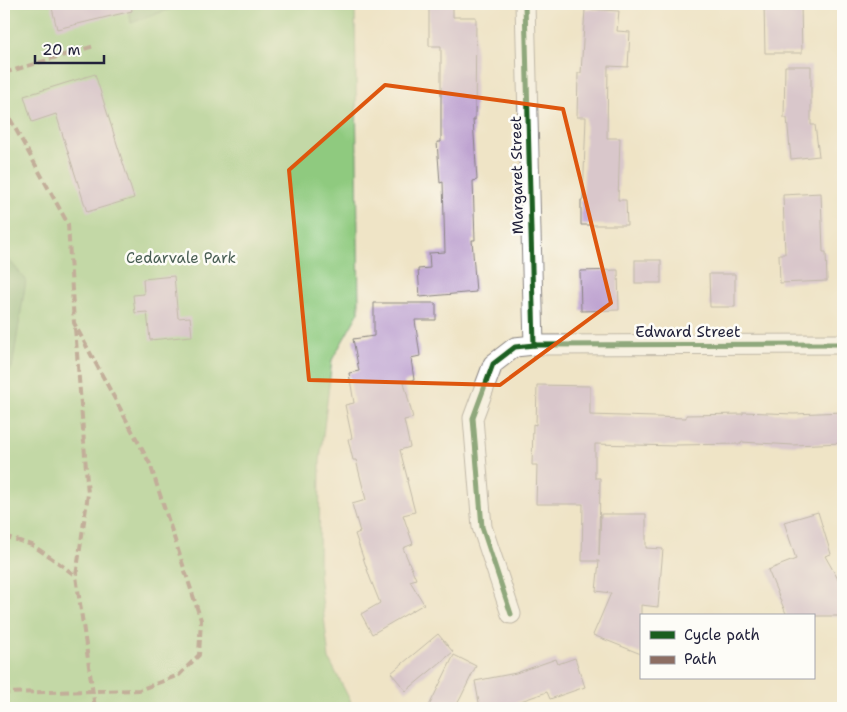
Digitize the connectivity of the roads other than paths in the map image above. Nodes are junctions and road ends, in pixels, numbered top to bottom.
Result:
1 (525, 4) edge
2 (843, 344) edge
3 (534, 345) junction
4 (511, 614) dead end

1 - 3 street, Margaret Street
2 - 3 street, Edward Street
3 - 4 street, Edward Street

